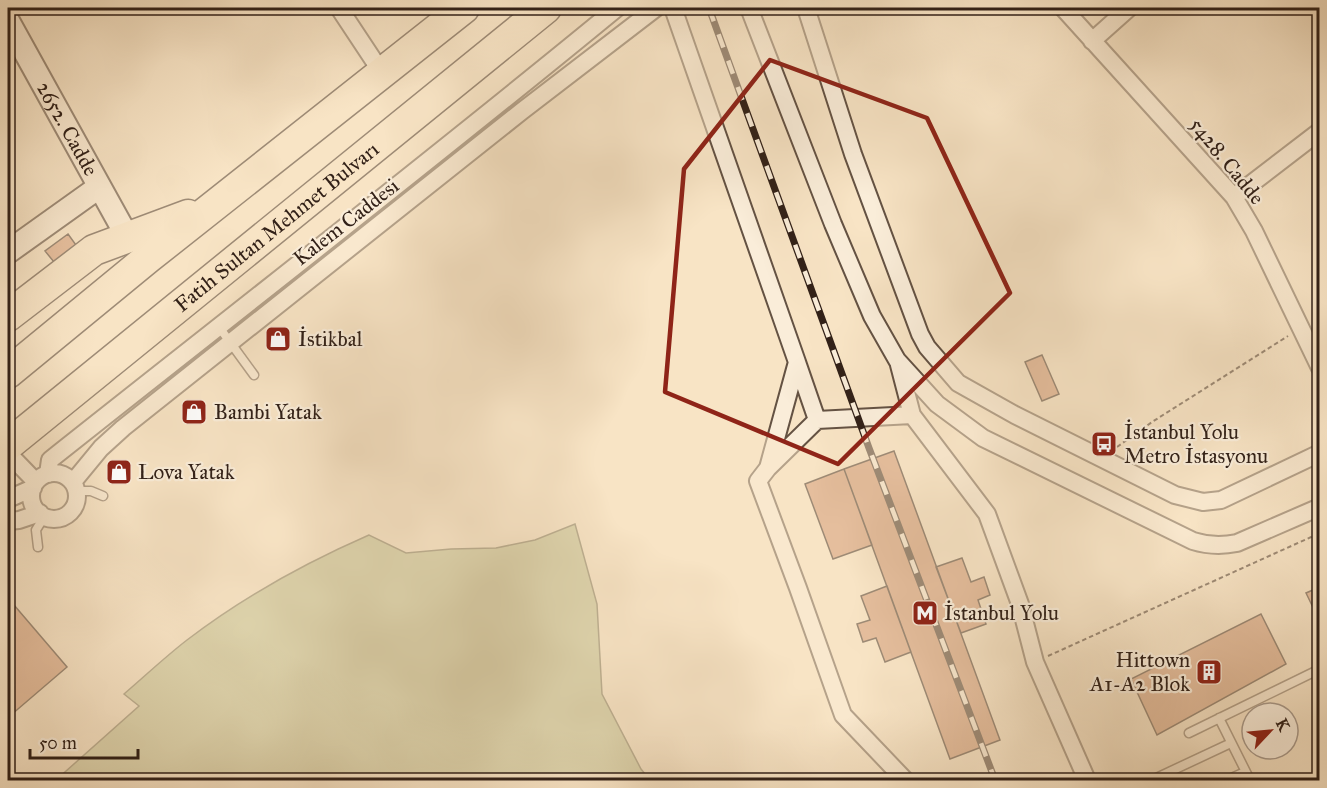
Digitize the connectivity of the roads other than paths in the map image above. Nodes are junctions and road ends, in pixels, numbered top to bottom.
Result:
1 (339, 8) edge
2 (464, 8) edge
3 (546, 8) edge
4 (617, 8) edge
5 (656, 8) edge
6 (672, 8) edge
7 (806, 8) edge
8 (1063, 8) edge
9 (1129, 8) edge
10 (753, 11) edge
11 (8, 21) edge
12 (1092, 41) junction
13 (382, 73) junction
14 (1320, 131) edge
15 (99, 187) junction
16 (1234, 197) junction
17 (216, 204) junction
18 (128, 238) junction
19 (8, 252) edge
20 (8, 316) edge
21 (219, 327) junction
22 (230, 343) junction
23 (897, 360) junction
24 (797, 362) junction
25 (1320, 368) edge
26 (8, 373) edge
27 (254, 375) dead end
28 (912, 415) junction
29 (818, 420) junction
30 (8, 445) edge
31 (8, 453) edge
32 (1320, 453) edge
33 (768, 468) junction
34 (39, 481) junction
35 (74, 487) junction
36 (103, 496) dead end
37 (8, 499) edge
38 (1320, 507) edge
39 (42, 515) junction
40 (8, 521) edge
41 (38, 547) dead end
42 (1320, 669) edge
43 (1219, 718) junction
44 (1189, 733) dead end
45 (1231, 743) junction
46 (1248, 776) edge
47 (905, 780) edge
48 (1087, 780) edge
49 (1152, 780) edge
50 (1227, 780) edge

1 - 13 street
2 - 13 highway
3 - 30 highway, Fatih Sultan Mehmet Bulvarı
4 - 21 street, Kalem Caddesi
5 - 22 street, Kalem Caddesi
6 - 24 street
7 - 32 street
8 - 12 street, 5428. Cadde
9 - 12 street
10 - 23 street
11 - 15 street, 2652. Cadde
12 - 16 street, 5428. Cadde
13 - 17 highway
14 - 16 street
15 - 18 street, 2652. Cadde
15 - 19 street
16 - 25 street, 5428. Cadde
17 - 18 highway
17 - 26 highway
18 - 20 highway
21 - 22 lane
21 - 34 street, Kalem Caddesi
22 - 27 lane
22 - 35 street, Kalem Caddesi
23 - 28 street
23 - 38 street
24 - 29 street
24 - 33 street
28 - 29 street
28 - 48 street
29 - 33 street
31 - 34 street
33 - 47 street
34 - 35 street
34 - 37 street
34 - 39 street
35 - 36 lane
35 - 39 street
39 - 40 street
39 - 41 lane
42 - 43 lane
43 - 44 lane
43 - 45 lane
45 - 46 lane
45 - 49 lane
46 - 50 lane

